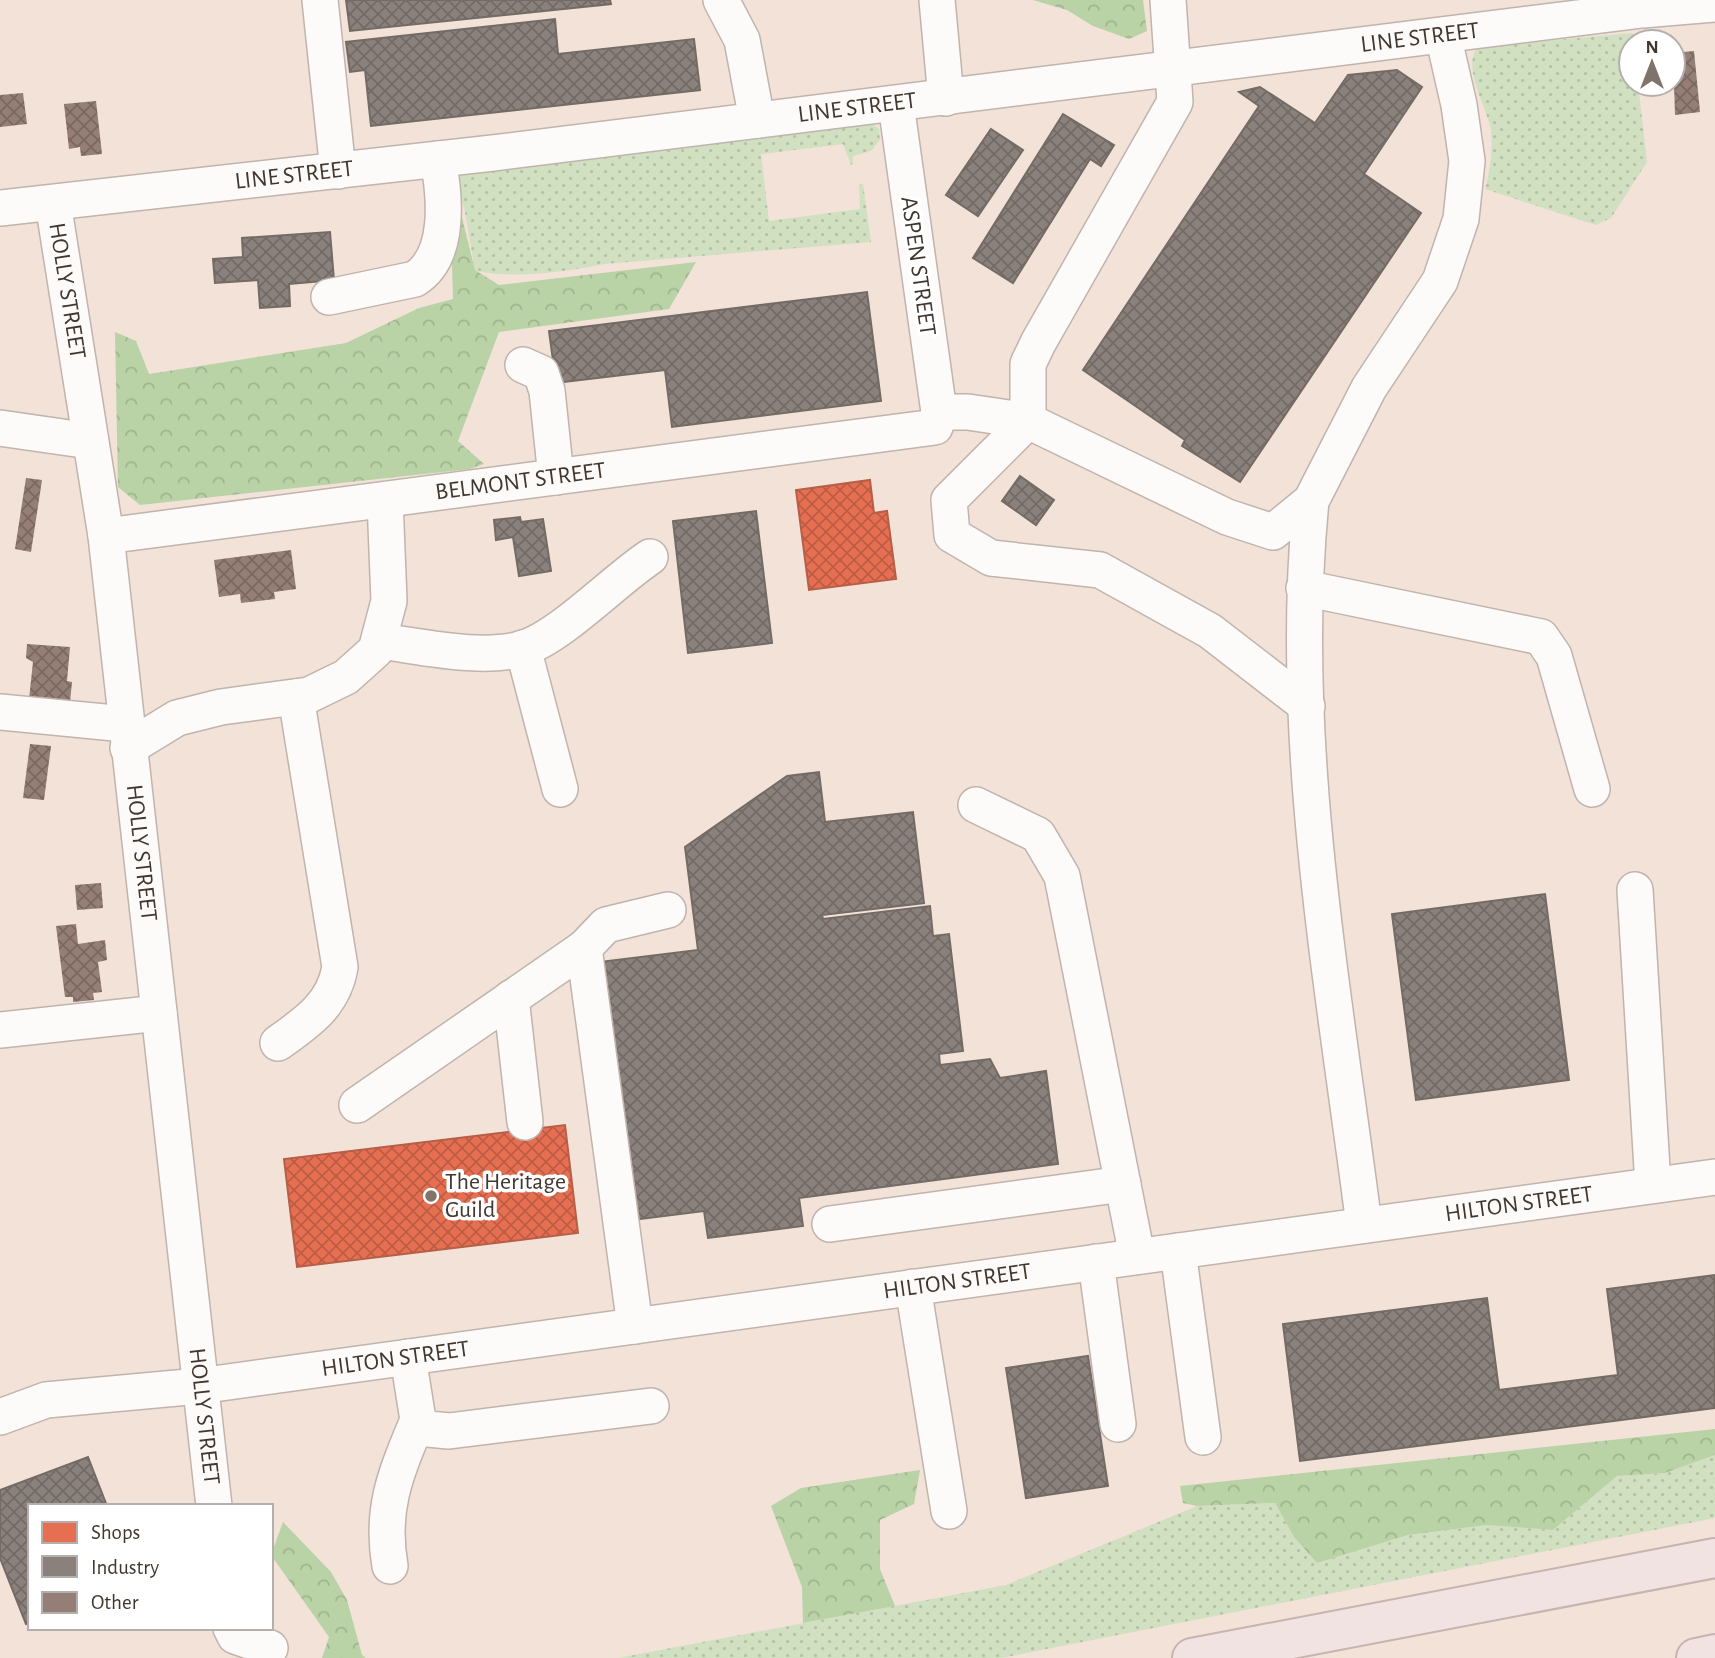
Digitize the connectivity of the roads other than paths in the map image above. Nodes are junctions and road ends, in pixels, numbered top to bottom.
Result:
1 (320, 0) edge
2 (721, 0) edge
3 (937, 0) edge
4 (1168, 0) edge
5 (1715, 4) edge
6 (1642, 5) edge
7 (1443, 35) junction
8 (1175, 70) junction
9 (946, 98) junction
10 (895, 104) junction
11 (757, 120) junction
12 (438, 159) junction
13 (338, 171) junction
14 (53, 203) junction
15 (0, 208) edge
16 (330, 297) dead end
17 (523, 365) dead end
18 (937, 419) junction
19 (1028, 421) junction
20 (0, 428) edge
21 (90, 441) junction
22 (555, 477) junction
23 (385, 499) junction
24 (1311, 501) junction
25 (106, 536) junction
26 (650, 557) dead end
27 (1304, 588) junction
28 (379, 641) junction
29 (523, 648) junction
30 (296, 697) junction
31 (1307, 706) junction
32 (0, 712) edge
33 (126, 736) junction
34 (560, 789) dead end
35 (1592, 789) dead end
36 (976, 805) dead end
37 (1635, 890) dead end
38 (668, 910) dead end
39 (584, 948) junction
40 (512, 998) junction
41 (159, 1013) junction
42 (0, 1030) edge
43 (278, 1042) dead end
44 (357, 1105) dead end
45 (525, 1122) dead end
46 (1715, 1177) edge
47 (1123, 1184) junction
48 (1653, 1185) junction
49 (830, 1224) dead end
50 (1364, 1225) junction
51 (1178, 1251) junction
52 (1138, 1256) junction
53 (1096, 1262) junction
54 (914, 1287) junction
55 (635, 1326) junction
56 (408, 1357) junction
57 (199, 1386) junction
58 (651, 1406) dead end
59 (0, 1417) edge
60 (418, 1420) junction
61 (1118, 1424) dead end
62 (1203, 1437) dead end
63 (214, 1504) edge
64 (949, 1511) dead end
65 (1715, 1558) edge
66 (390, 1566) dead end
67 (232, 1630) edge
68 (270, 1648) dead end
69 (1715, 1654) edge
70 (1192, 1658) edge
71 (1696, 1658) edge

1 - 13 street
2 - 11 street
3 - 9 street
4 - 8 street
5 - 6 street, LINE STREET
6 - 7 street, LINE STREET
7 - 8 street, LINE STREET
7 - 24 street
8 - 9 street, LINE STREET
8 - 19 street
9 - 10 street, LINE STREET
10 - 11 street, LINE STREET
10 - 18 street, ASPEN STREET
11 - 12 street, LINE STREET
12 - 13 street, LINE STREET
12 - 16 street
13 - 14 street, LINE STREET
14 - 15 street, LINE STREET
14 - 21 street, HOLLY STREET
17 - 22 street
18 - 19 street, BELMONT STREET
18 - 22 street, BELMONT STREET
19 - 24 street, BELMONT STREET
19 - 31 street
20 - 21 street
21 - 25 street, HOLLY STREET
22 - 23 street, BELMONT STREET
23 - 25 street, BELMONT STREET
23 - 28 street
24 - 27 street
25 - 33 street, HOLLY STREET
26 - 29 street
27 - 31 street
27 - 35 street
28 - 29 street
28 - 30 street
29 - 34 street
30 - 33 street
30 - 43 street
31 - 50 street
32 - 33 street
33 - 41 street, HOLLY STREET
36 - 47 street
37 - 48 street
38 - 39 street
39 - 40 street
39 - 55 street
40 - 44 street
40 - 45 street
41 - 42 street
41 - 57 street, HOLLY STREET
46 - 48 street, HILTON STREET
47 - 49 street
47 - 52 street
48 - 50 street, HILTON STREET
50 - 51 street, HILTON STREET
51 - 52 street, HILTON STREET
51 - 62 street
52 - 53 street, HILTON STREET
53 - 54 street, HILTON STREET
53 - 61 street
54 - 55 street, HILTON STREET
54 - 64 street
55 - 56 street, HILTON STREET
56 - 57 street, HILTON STREET
56 - 60 street
57 - 59 street, HILTON STREET
57 - 63 street, HOLLY STREET
58 - 60 street
60 - 66 street
65 - 70 highway
67 - 68 street
69 - 71 highway

